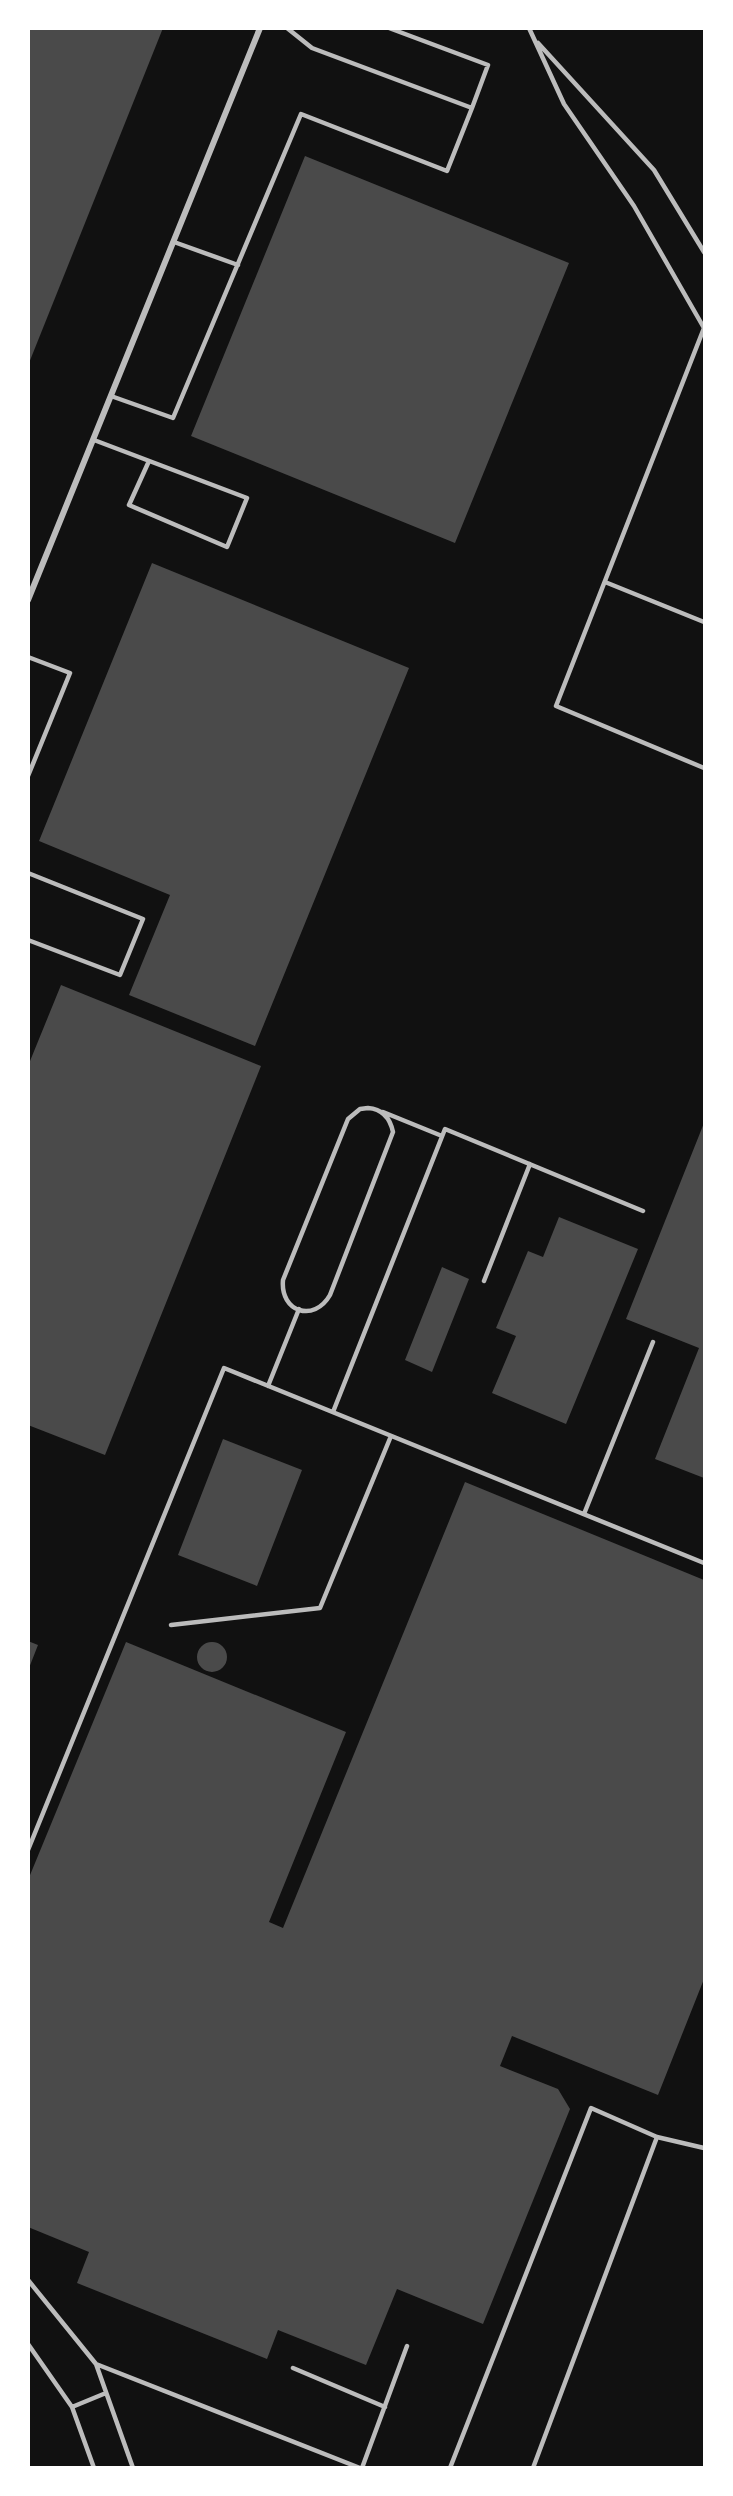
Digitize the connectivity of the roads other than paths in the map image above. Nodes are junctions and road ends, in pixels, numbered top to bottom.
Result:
1 (260, 28) edge
2 (287, 28) edge
3 (389, 28) edge
4 (529, 28) edge
5 (534, 38) junction
6 (472, 108) junction
7 (174, 242) junction
8 (705, 252) edge
9 (238, 265) junction
10 (704, 328) edge
11 (111, 396) junction
12 (94, 440) junction
13 (149, 461) junction
14 (604, 582) junction
15 (28, 600) edge
16 (705, 622) edge
17 (28, 657) edge
18 (705, 768) edge
19 (28, 776) edge
20 (28, 873) edge
21 (28, 940) edge
22 (375, 1108) junction
23 (442, 1136) junction
24 (530, 1164) junction
25 (643, 1211) dead end
26 (484, 1281) dead end
27 (299, 1310) junction
28 (653, 1342) dead end
29 (268, 1386) junction
30 (333, 1412) junction
31 (391, 1436) junction
32 (584, 1514) junction
33 (705, 1563) edge
34 (171, 1625) dead end
35 (28, 1850) edge
36 (657, 2137) junction
37 (705, 2148) edge
38 (28, 2280) edge
39 (28, 2344) edge
40 (407, 2346) dead end
41 (96, 2364) junction
42 (293, 2368) dead end
43 (106, 2392) junction
44 (72, 2407) junction
45 (384, 2407) junction
46 (94, 2468) edge
47 (133, 2468) edge
48 (361, 2468) edge
49 (450, 2468) edge
50 (533, 2468) edge

1 - 7 street
2 - 6 lane
3 - 6 lane
4 - 5 lane
5 - 8 lane
5 - 10 lane
6 - 9 lane
7 - 9 lane
7 - 11 street
9 - 11 lane
10 - 14 lane
11 - 12 street
12 - 13 lane
12 - 15 street
13 - 13 lane
14 - 16 lane
14 - 18 lane
17 - 19 lane
20 - 21 lane
22 - 23 lane
22 - 27 lane
22 - 27 lane
23 - 24 lane
23 - 30 lane
24 - 25 lane
24 - 26 lane
27 - 29 lane
28 - 32 lane
29 - 30 lane
29 - 35 lane
30 - 31 lane
31 - 32 lane
31 - 34 lane
32 - 33 lane
36 - 37 lane
36 - 49 lane
36 - 50 lane
38 - 41 lane
39 - 44 lane
40 - 45 lane
41 - 43 lane
41 - 48 lane
42 - 45 lane
43 - 44 lane
43 - 47 lane
44 - 46 lane
45 - 48 lane

